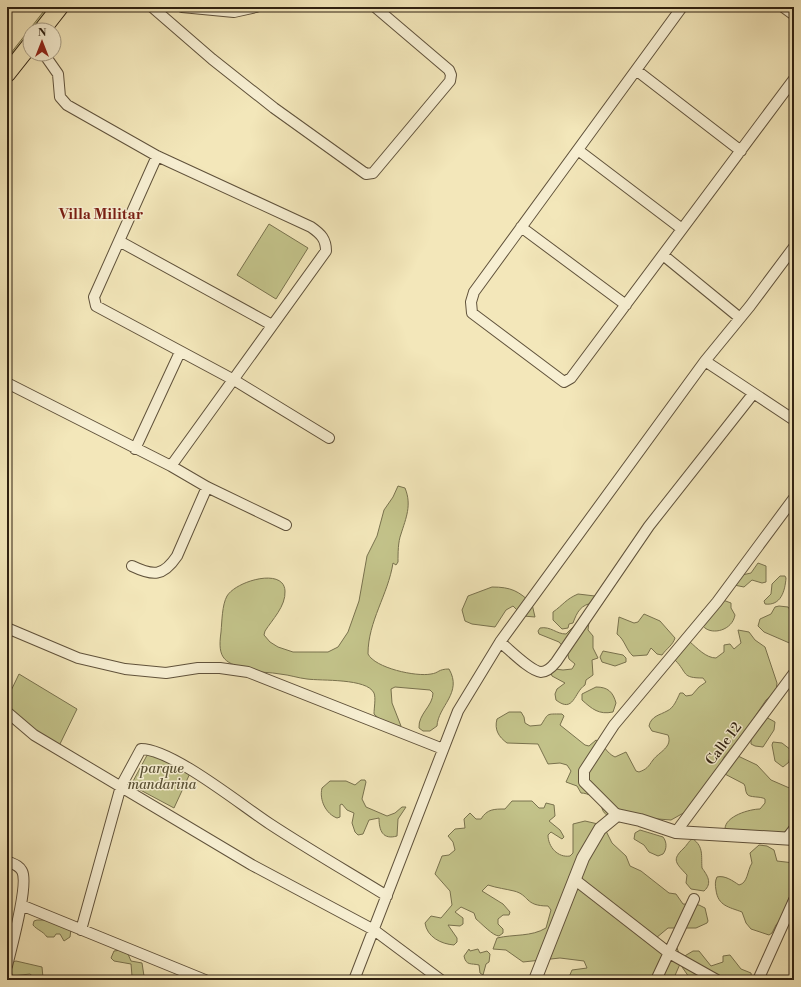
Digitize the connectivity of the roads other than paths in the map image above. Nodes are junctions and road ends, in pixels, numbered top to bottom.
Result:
1 (60, 7) edge
2 (152, 7) edge
3 (182, 7) edge
4 (256, 7) edge
5 (375, 7) edge
6 (682, 7) edge
7 (783, 7) edge
8 (794, 15) edge
9 (48, 22) edge
10 (22, 55) edge
11 (50, 62) edge
12 (636, 70) junction
13 (7, 74) edge
14 (794, 80) edge
15 (790, 94) edge
16 (578, 150) junction
17 (741, 151) junction
18 (157, 156) junction
19 (521, 227) junction
20 (682, 229) junction
21 (119, 241) junction
22 (794, 247) edge
23 (663, 255) junction
24 (626, 305) junction
25 (740, 318) junction
26 (272, 325) junction
27 (180, 352) junction
28 (705, 361) junction
29 (234, 380) junction
30 (7, 382) edge
31 (753, 394) junction
32 (792, 416) edge
33 (329, 438) dead end
34 (135, 449) junction
35 (171, 466) junction
36 (207, 487) junction
37 (794, 498) edge
38 (286, 525) dead end
39 (132, 566) dead end
40 (7, 628) edge
41 (500, 642) junction
42 (794, 673) edge
43 (7, 712) edge
44 (443, 749) junction
45 (120, 786) junction
46 (617, 816) junction
47 (676, 832) junction
48 (792, 835) edge
49 (7, 861) edge
50 (574, 879) junction
51 (387, 896) junction
52 (694, 899) dead end
53 (794, 902) edge
54 (21, 905) junction
55 (81, 930) junction
56 (374, 930) junction
57 (669, 953) junction
58 (7, 966) edge
59 (205, 980) edge
60 (354, 980) edge
61 (441, 980) edge
62 (535, 980) edge
63 (656, 980) edge
64 (717, 980) edge
65 (758, 980) edge

1 - 9 main road
2 - 5 street
3 - 4 street
6 - 12 street
7 - 8 street
10 - 13 main road
11 - 18 street
12 - 16 street
12 - 17 street
14 - 15 street
15 - 17 street
16 - 19 street
16 - 20 street
17 - 20 street
18 - 21 street
18 - 26 street
19 - 24 street
19 - 24 street
20 - 23 street
21 - 26 street
21 - 27 street
22 - 25 street
23 - 24 street
23 - 25 street
25 - 28 street
26 - 29 street
27 - 29 street
27 - 34 street
28 - 31 street
28 - 41 street
29 - 33 street
29 - 35 street
30 - 34 street
31 - 32 street
31 - 41 street
34 - 35 street
35 - 36 street
36 - 38 street
36 - 39 street
37 - 46 street
40 - 44 street
41 - 44 street
42 - 47 street, Calle 12
43 - 45 street
44 - 51 street
45 - 51 street
45 - 55 street
45 - 56 street
46 - 47 street
46 - 50 street
47 - 48 street
49 - 54 street
50 - 57 street
50 - 62 street
51 - 56 street
52 - 57 street
53 - 65 street
54 - 55 street
54 - 58 street
55 - 59 street
56 - 60 street
56 - 61 street
57 - 63 street
57 - 64 street

